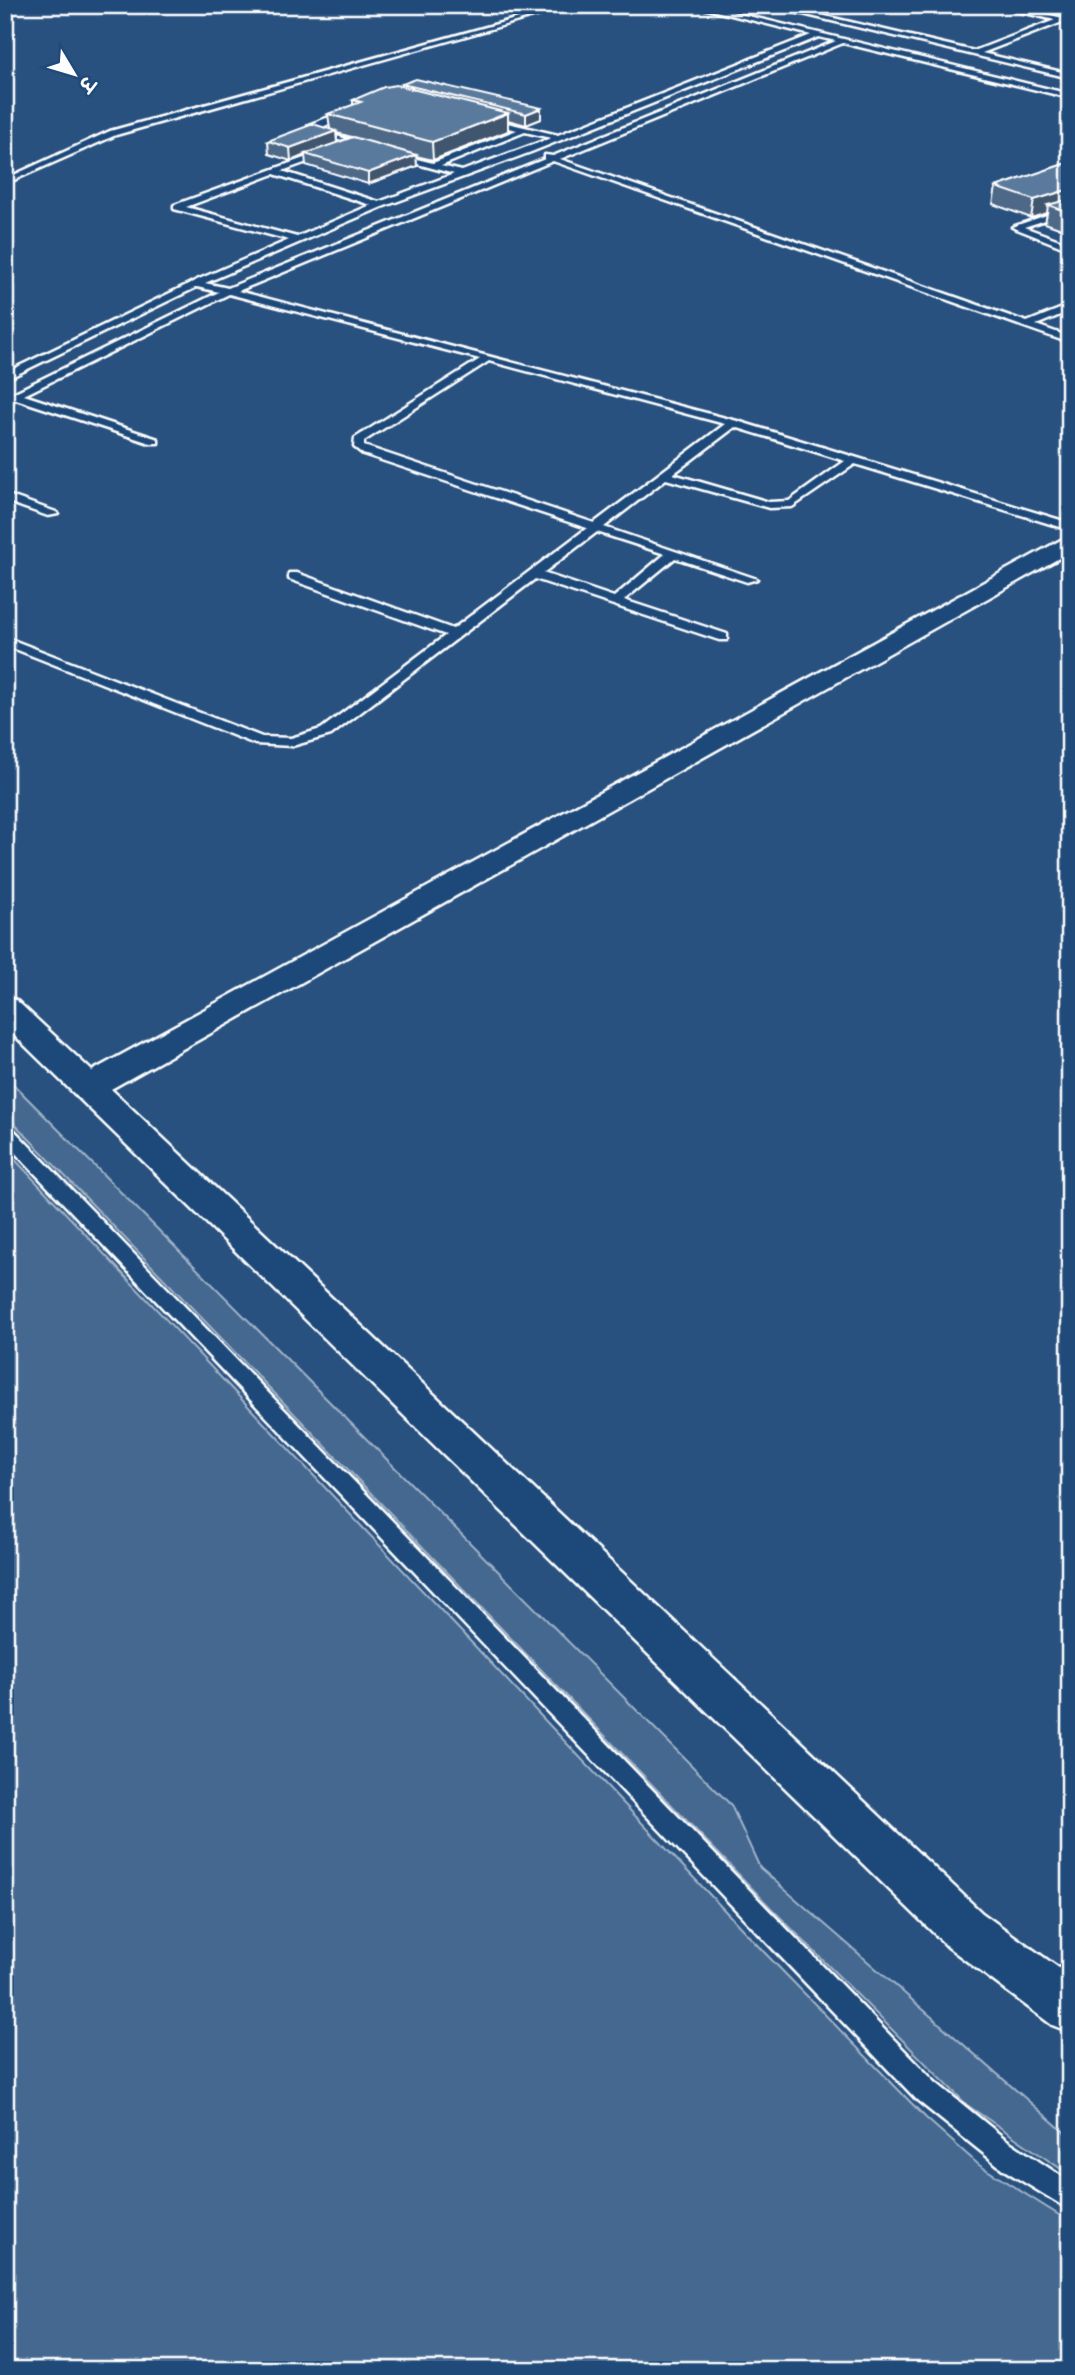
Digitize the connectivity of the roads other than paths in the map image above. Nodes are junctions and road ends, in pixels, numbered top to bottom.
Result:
1 (510, 5) edge
2 (572, 5) edge
3 (694, 5) edge
4 (768, 5) edge
5 (995, 5) edge
6 (541, 14) junction
7 (1066, 21) edge
8 (821, 34) junction
9 (845, 40) junction
10 (974, 54) junction
11 (1070, 76) edge
12 (1070, 96) edge
13 (359, 109) edge
14 (474, 117) edge
15 (526, 129) junction
16 (559, 138) junction
17 (351, 144) junction
18 (374, 150) edge
19 (528, 150) junction
20 (386, 153) edge
21 (552, 159) junction
22 (432, 166) junction
23 (273, 171) junction
24 (462, 174) junction
25 (5, 182) edge
26 (379, 205) junction
27 (1070, 209) edge
28 (298, 240) junction
29 (1070, 247) edge
30 (196, 284) junction
31 (226, 292) junction
32 (1070, 308) edge
33 (1028, 325) junction
34 (1070, 340) edge
35 (488, 358) junction
36 (5, 377) edge
37 (11, 398) edge
38 (733, 423) junction
39 (153, 440) dead end
40 (853, 460) junction
41 (664, 475) junction
42 (5, 497) edge
43 (52, 514) dead end
44 (1070, 527) edge
45 (594, 529) junction
46 (1070, 542) edge
47 (672, 554) junction
48 (533, 574) junction
49 (293, 576) dead end
50 (751, 579) dead end
51 (616, 601) junction
52 (454, 634) junction
53 (723, 637) dead end
54 (5, 641) edge
55 (5, 1007) edge
56 (89, 1087) junction
57 (5, 1131) edge
58 (1070, 2007) edge
59 (1070, 2197) edge

1 - 6 lane
2 - 6 lane
3 - 8 lane
4 - 10 lane
5 - 7 lane
6 - 25 lane
7 - 10 lane
8 - 9 lane
8 - 16 lane
9 - 12 lane
9 - 21 lane
10 - 11 lane
13 - 17 lane
14 - 15 lane
15 - 16 lane
15 - 22 lane
16 - 19 lane
17 - 18 lane
17 - 23 lane
19 - 21 lane
19 - 24 lane
20 - 22 lane
21 - 31 lane
21 - 33 lane
22 - 24 lane
23 - 26 lane
23 - 28 lane
24 - 26 lane
26 - 28 lane
27 - 29 lane
28 - 30 lane
30 - 31 lane
30 - 36 lane
31 - 35 lane
31 - 37 lane
32 - 33 lane
33 - 34 lane
35 - 38 lane
35 - 45 lane
37 - 39 lane
38 - 40 lane
38 - 41 lane
40 - 41 lane
40 - 44 lane
41 - 45 lane
42 - 43 lane
45 - 47 lane
45 - 48 lane
46 - 56 street
47 - 50 lane
47 - 51 lane
48 - 51 lane
48 - 52 lane
49 - 52 lane
51 - 53 lane
52 - 54 lane
55 - 56 street
56 - 58 street
57 - 59 lane

